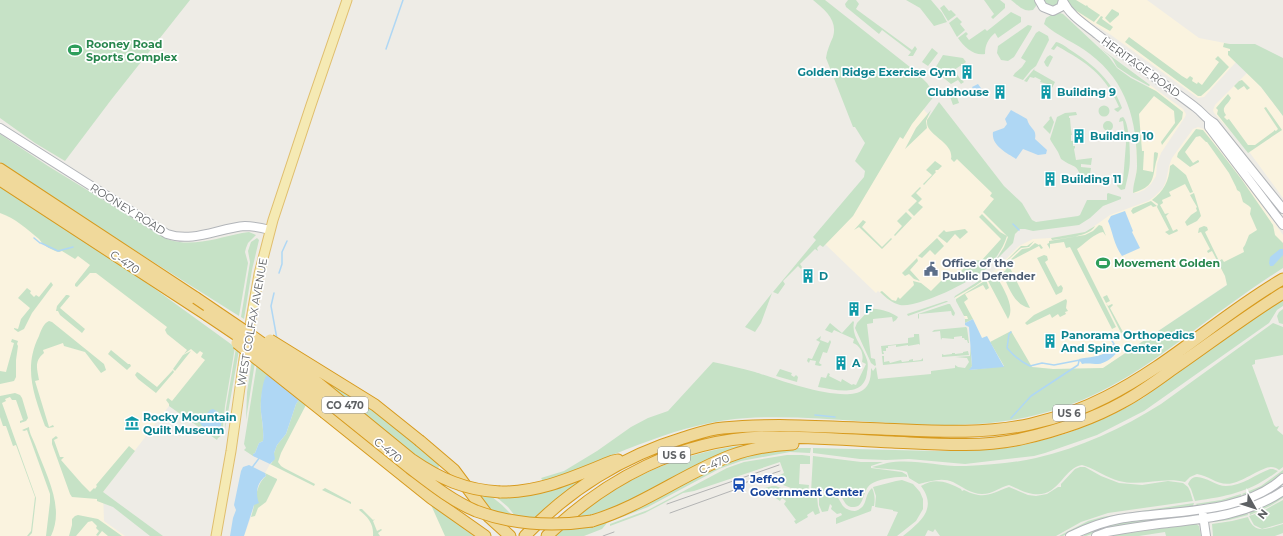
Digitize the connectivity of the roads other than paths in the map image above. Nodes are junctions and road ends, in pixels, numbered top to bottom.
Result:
1 (347, 0) edge
2 (1039, 0) edge
3 (1062, 3) edge
4 (1209, 120) junction
5 (0, 128) edge
6 (0, 169) edge
7 (0, 180) edge
8 (1283, 209) edge
9 (1283, 225) edge
10 (270, 230) junction
11 (1283, 275) edge
12 (1283, 279) edge
13 (1273, 285) junction
14 (1283, 293) edge
15 (197, 297) junction
16 (206, 316) junction
17 (823, 439) junction
18 (627, 459) junction
19 (1283, 478) edge
20 (1283, 491) edge
21 (1202, 508) junction
22 (459, 517) junction
23 (1204, 519) junction
24 (216, 536) edge
25 (480, 536) edge
26 (485, 536) edge
27 (510, 536) edge
28 (525, 536) edge
29 (547, 536) edge
30 (1070, 536) edge
31 (1096, 536) edge
32 (1206, 536) edge

1 - 10 main road, WEST COLFAX AVENUE
2 - 3 street
3 - 4 street, HERITAGE ROAD
4 - 8 street, HERITAGE ROAD
4 - 9 street, HERITAGE ROAD
5 - 10 street, ROONEY ROAD
6 - 15 highway, C-470 / CO 470
7 - 16 highway, C-470 / CO 470
10 - 24 main road, WEST COLFAX AVENUE
11 - 13 highway
12 - 13 highway, US 6
13 - 18 highway, US 6
14 - 17 highway, US 6
15 - 18 highway, C-470 / CO 470, bridge
15 - 27 highway, bridge
16 - 17 highway, C-470 / CO 470, bridge
16 - 22 highway, bridge
17 - 29 highway, US 6
18 - 28 highway, US 6
19 - 21 street
20 - 23 street
21 - 23 street
21 - 30 street
22 - 25 highway
22 - 26 highway
23 - 31 street
23 - 32 street

